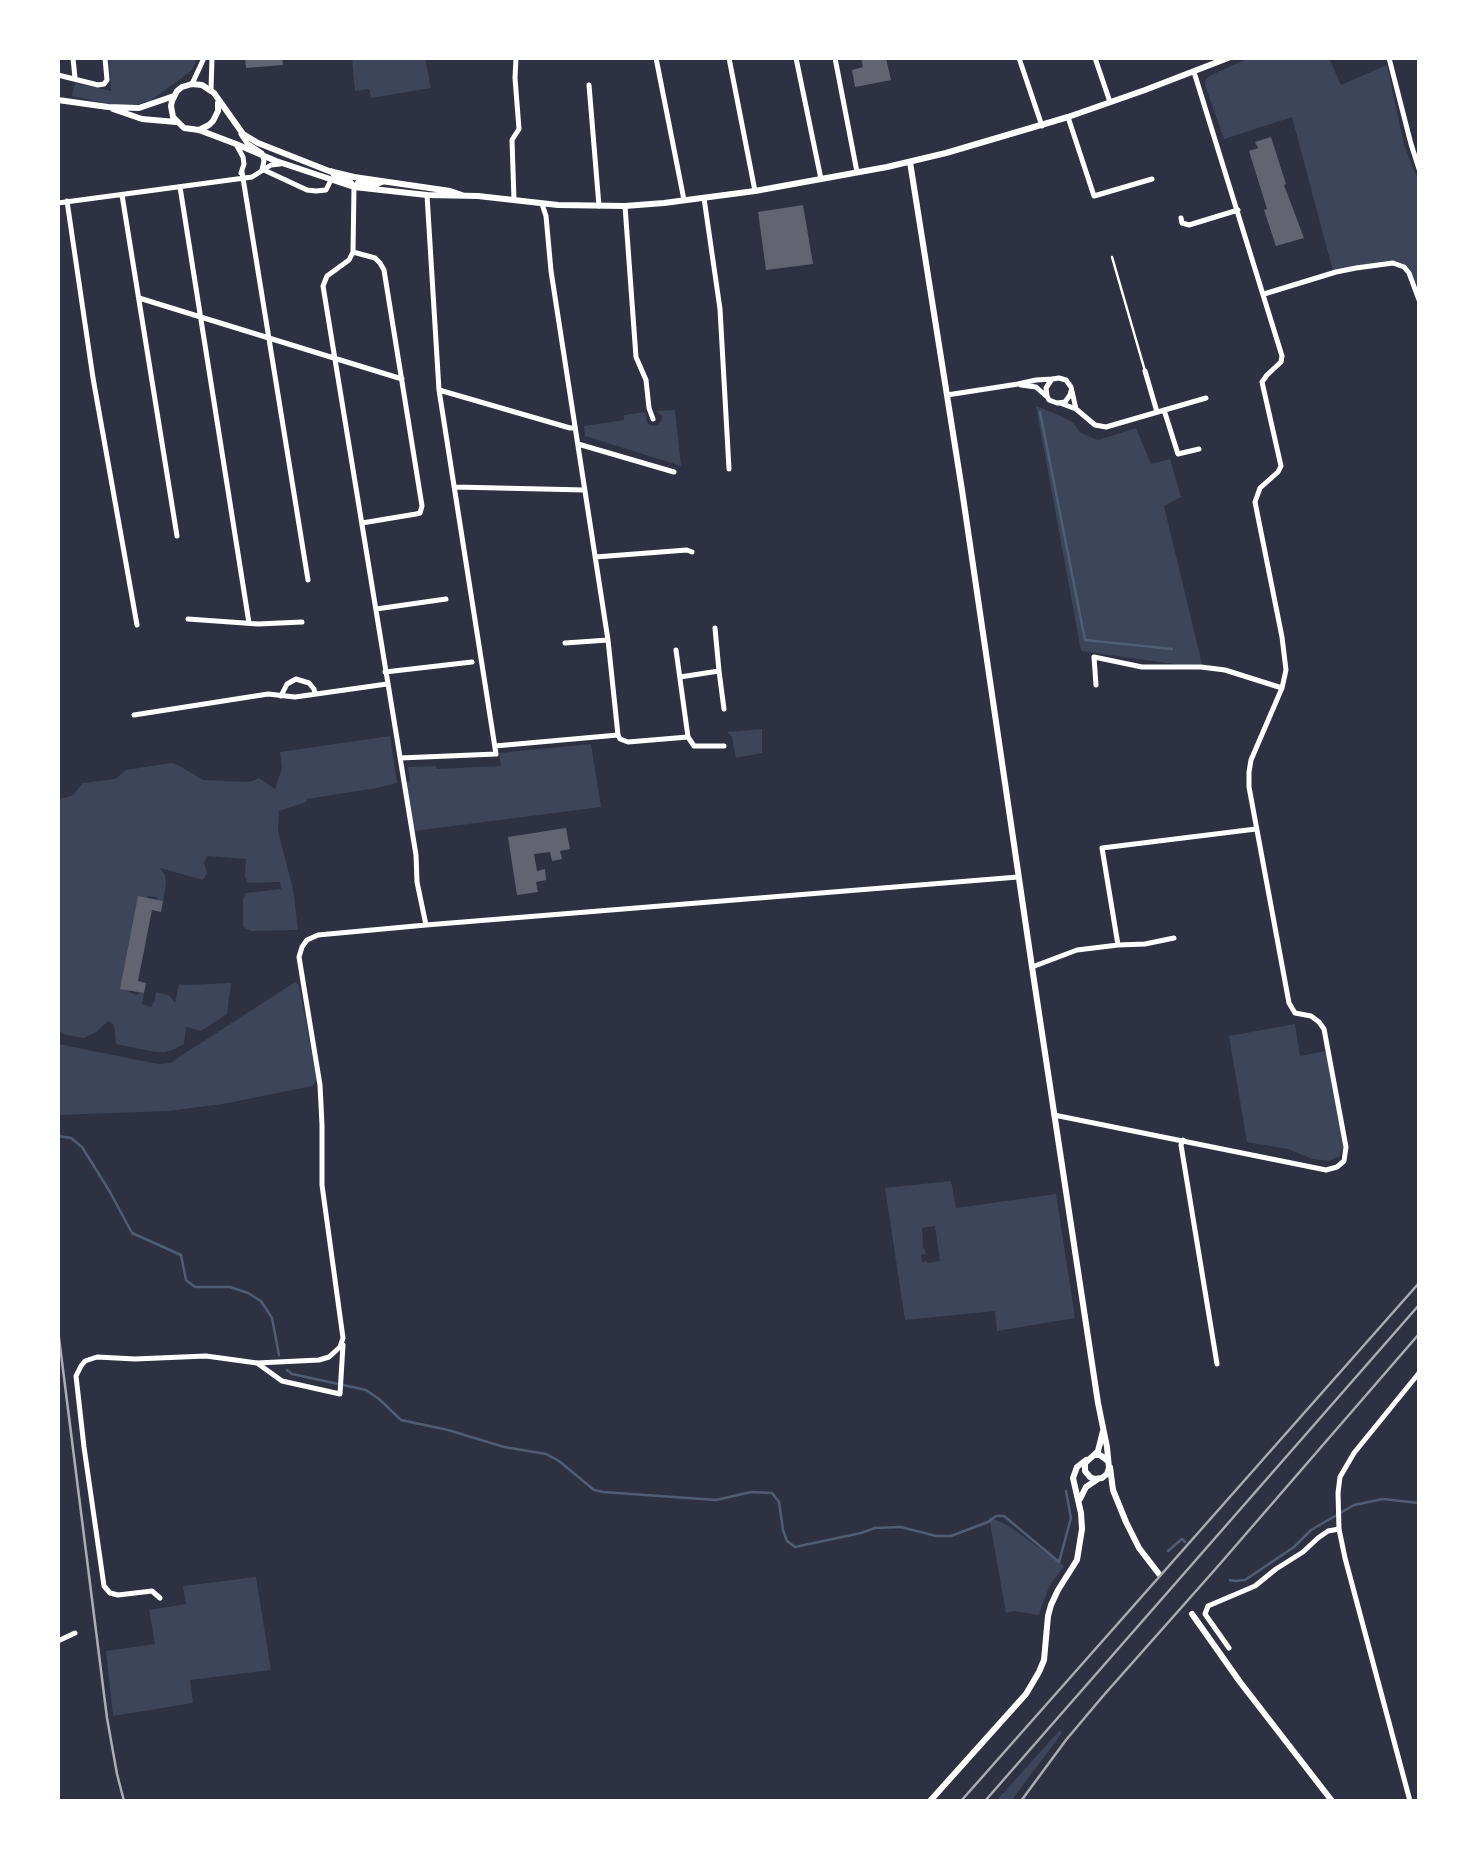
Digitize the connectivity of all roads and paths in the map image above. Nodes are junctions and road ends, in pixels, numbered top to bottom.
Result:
1 (73, 58) edge
2 (105, 58) edge
3 (204, 58) edge
4 (212, 58) edge
5 (516, 58) edge
6 (656, 58) edge
7 (729, 58) edge
8 (796, 58) edge
9 (835, 58) edge
10 (1019, 58) edge
11 (1095, 58) edge
12 (1228, 58) edge
13 (1389, 58) edge
14 (1194, 72) junction
15 (58, 75) edge
16 (75, 78) junction
17 (192, 84) junction
18 (589, 85) dead end
19 (211, 90) junction
20 (174, 96) junction
21 (58, 100) edge
22 (217, 100) junction
23 (1110, 102) junction
24 (108, 107) junction
25 (1068, 117) junction
26 (176, 122) junction
27 (1042, 126) junction
28 (237, 127) junction
29 (199, 130) junction
30 (236, 144) junction
31 (264, 156) junction
32 (910, 162) junction
33 (286, 164) junction
34 (1419, 169) edge
35 (262, 171) junction
36 (331, 171) junction
37 (857, 172) junction
38 (241, 176) junction
39 (821, 179) junction
40 (1152, 179) dead end
41 (331, 180) junction
42 (383, 182) junction
43 (180, 187) junction
44 (354, 187) junction
45 (755, 191) junction
46 (122, 195) junction
47 (427, 195) junction
48 (461, 195) junction
49 (704, 198) junction
50 (514, 200) junction
51 (684, 200) junction
52 (67, 201) junction
53 (58, 203) edge
54 (542, 204) junction
55 (599, 206) junction
56 (625, 206) junction
57 (1238, 210) junction
58 (1181, 218) dead end
59 (353, 252) junction
60 (1112, 257) dead end
61 (1264, 294) junction
62 (139, 298) junction
63 (1419, 300) edge
64 (201, 317) junction
65 (269, 338) junction
66 (335, 358) junction
67 (1145, 371) joint
68 (402, 379) junction
69 (1052, 379) junction
70 (1018, 384) junction
71 (439, 390) junction
72 (1071, 391) junction
73 (947, 395) junction
74 (1047, 396) junction
75 (1206, 398) dead end
76 (1060, 403) junction
77 (1076, 409) junction
78 (1161, 411) junction
79 (653, 419) dead end
80 (575, 428) junction
81 (578, 444) junction
82 (1199, 449) dead end
83 (729, 469) dead end
84 (674, 472) dead end
85 (455, 487) junction
86 (585, 490) junction
87 (362, 523) junction
88 (177, 536) dead end
89 (692, 552) dead end
90 (595, 557) junction
91 (308, 580) dead end
92 (446, 600) dead end
93 (376, 609) junction
94 (188, 619) dead end
95 (249, 622) junction
96 (302, 622) dead end
97 (137, 625) dead end
98 (715, 628) dead end
99 (608, 640) junction
100 (565, 643) dead end
101 (676, 650) dead end
102 (472, 662) dead end
103 (719, 671) junction
104 (386, 672) junction
105 (680, 677) junction
106 (387, 684) junction
107 (1096, 685) dead end
108 (1282, 688) junction
109 (316, 694) junction
110 (281, 696) junction
111 (724, 709) dead end
112 (134, 715) dead end
113 (618, 735) junction
114 (688, 737) junction
115 (495, 746) junction
116 (724, 746) dead end
117 (400, 758) junction
118 (1256, 829) junction
119 (1018, 877) junction
120 (426, 925) junction
121 (1174, 938) dead end
122 (1118, 945) junction
123 (1031, 967) junction
124 (1054, 1115) junction
125 (1183, 1140) junction
126 (343, 1338) junction
127 (257, 1363) junction
128 (1217, 1364) dead end
129 (1419, 1373) edge
130 (1103, 1429) junction
131 (1091, 1457) junction
132 (1109, 1463) junction
133 (1100, 1479) junction
134 (1114, 1490) junction
135 (1079, 1501) junction
136 (1339, 1529) junction
137 (1159, 1574) dead end
138 (160, 1598) dead end
139 (1192, 1615) dead end
140 (75, 1633) dead end
141 (58, 1641) edge
142 (1229, 1648) dead end
143 (930, 1801) edge
144 (1332, 1801) edge
145 (1410, 1801) edge

1 - 16 street
2 - 16 street
3 - 17 street
4 - 19 street
5 - 50 street
6 - 51 street
7 - 45 street
8 - 39 street
9 - 37 street
10 - 27 street
11 - 23 street
12 - 14 street
13 - 34 street
14 - 23 street
14 - 57 street
15 - 16 street
17 - 19 street
17 - 20 street
18 - 55 street
19 - 22 street
20 - 24 street
20 - 26 street
21 - 24 street
22 - 28 street
22 - 29 street
23 - 25 street
24 - 26 street
25 - 27 street
25 - 40 street
26 - 29 street
27 - 32 street
28 - 31 street
28 - 36 street
29 - 30 street
30 - 31 street
30 - 38 street
31 - 33 street
31 - 35 street
32 - 37 street
32 - 73 street
33 - 35 street
33 - 41 street
35 - 38 street
35 - 41 street
36 - 42 street
36 - 44 street
37 - 39 street
38 - 43 street
38 - 65 street
39 - 45 street
41 - 44 street
42 - 44 street
42 - 48 street
43 - 46 street
43 - 64 street
44 - 47 street
44 - 59 street
45 - 49 street
46 - 52 street
46 - 62 street
47 - 48 street
47 - 71 street
48 - 50 street
49 - 51 street
49 - 83 street
50 - 54 street
51 - 56 street
52 - 53 street
52 - 97 street
54 - 55 street
54 - 80 street
55 - 56 street
56 - 79 street
57 - 58 street
57 - 61 street
59 - 66 street
59 - 68 street
60 - 67 lane
61 - 63 street
61 - 108 street
62 - 64 street
62 - 88 street
64 - 65 street
64 - 95 street
65 - 66 street
65 - 91 street
66 - 68 street
66 - 87 street
67 - 78 street
68 - 87 street
69 - 70 street
69 - 72 street
69 - 74 street
70 - 73 street
70 - 74 street
71 - 80 street
71 - 85 street
72 - 76 street
72 - 77 street
73 - 119 street
74 - 76 street
75 - 78 street
76 - 77 street
77 - 78 street
78 - 82 street
80 - 81 street
81 - 84 street
81 - 86 street
85 - 86 street
85 - 115 street
86 - 90 street
87 - 93 street
89 - 90 street
90 - 99 street
92 - 93 street
93 - 104 street
94 - 95 street
95 - 96 street
98 - 103 street
99 - 100 street
99 - 113 street
101 - 105 street
102 - 104 street
103 - 105 street
103 - 111 street
104 - 106 street
105 - 114 street
106 - 109 street
106 - 117 street
107 - 108 street
108 - 118 street
109 - 110 street
109 - 110 street
110 - 112 street
113 - 114 street
113 - 115 street
114 - 116 street
115 - 117 street
117 - 120 street
118 - 122 street
118 - 125 street
119 - 120 street
119 - 123 street
120 - 126 street
121 - 122 street
122 - 123 street
123 - 124 street
124 - 125 street
124 - 130 street
125 - 128 street
126 - 127 street
126 - 127 street
127 - 138 street
129 - 136 street
130 - 131 street
130 - 132 street
131 - 132 street
131 - 133 street
131 - 135 street
132 - 133 street
132 - 134 street
133 - 134 street
133 - 135 street
134 - 137 street
135 - 143 street
136 - 142 street
136 - 145 street
139 - 144 street
140 - 141 street

